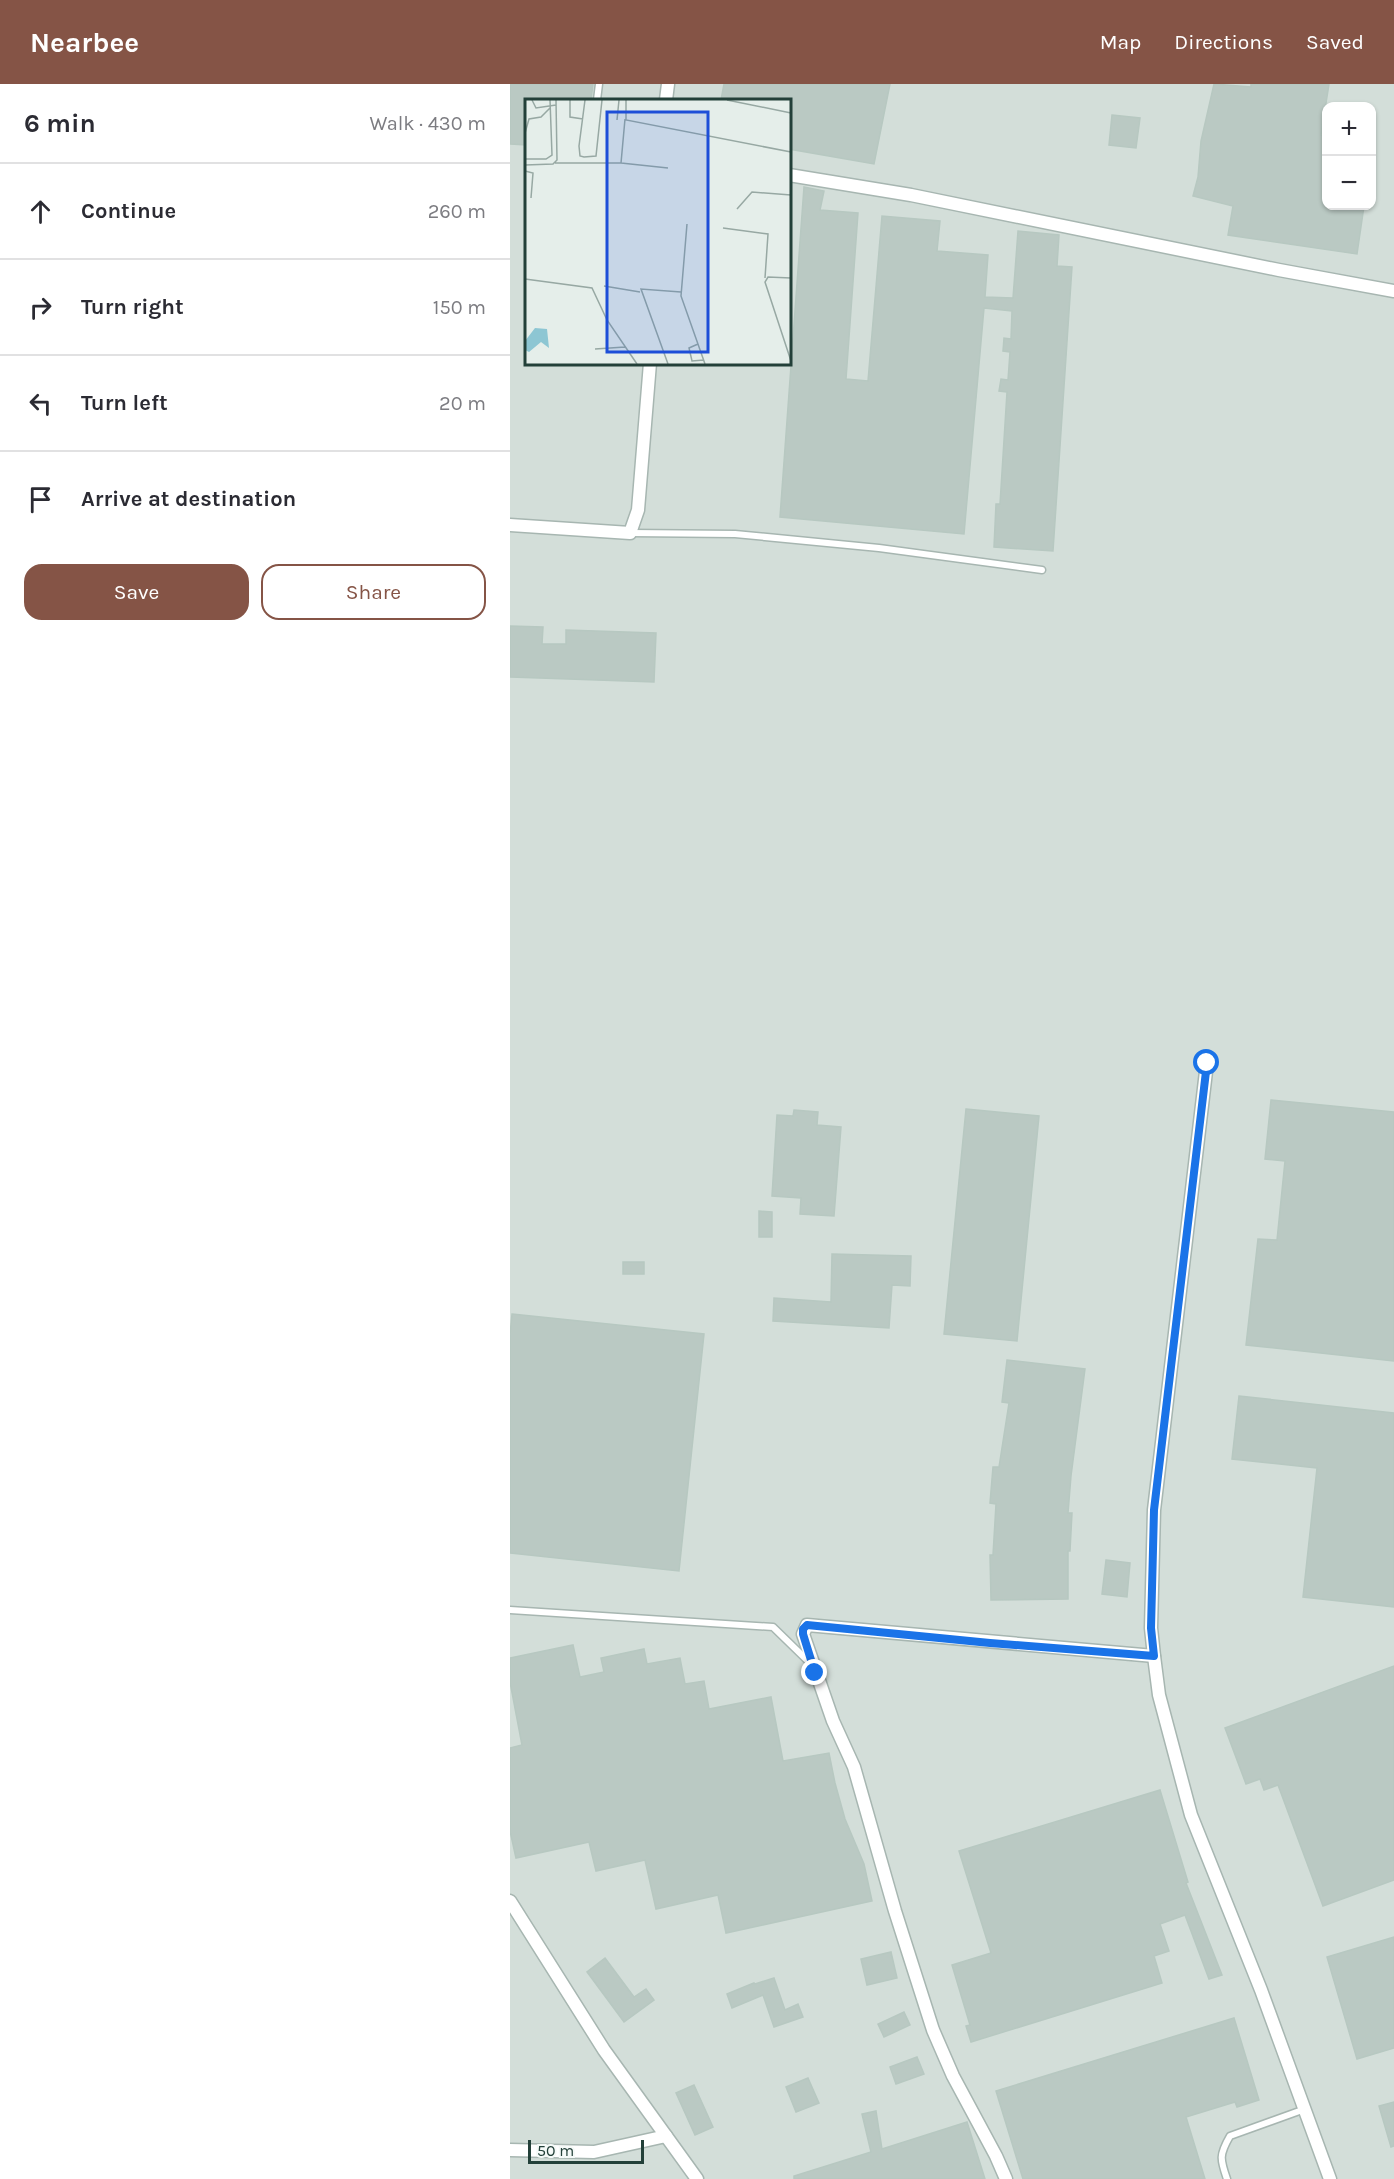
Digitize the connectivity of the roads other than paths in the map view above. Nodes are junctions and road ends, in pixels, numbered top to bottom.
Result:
1 (599, 84) edge
2 (668, 84) edge
3 (597, 99) edge
4 (666, 99) edge
5 (790, 175) edge
6 (1394, 291) edge
7 (650, 364) edge
8 (510, 525) edge
9 (630, 533) junction
10 (1042, 570) dead end
11 (1207, 1063) dead end
12 (510, 1610) edge
13 (1154, 1656) junction
14 (812, 1665) junction
15 (510, 1901) edge
16 (1306, 2109) junction
17 (666, 2136) junction
18 (510, 2150) edge
19 (697, 2179) edge
20 (1006, 2179) edge
21 (1227, 2179) edge
22 (1330, 2179) edge

1 - 3 lane
2 - 4 street
5 - 6 street
7 - 9 street
8 - 9 street
9 - 10 lane
11 - 13 street
12 - 14 lane
13 - 14 street
13 - 16 street
14 - 20 street
15 - 17 street
16 - 21 lane
16 - 22 street
17 - 18 street
17 - 19 street

